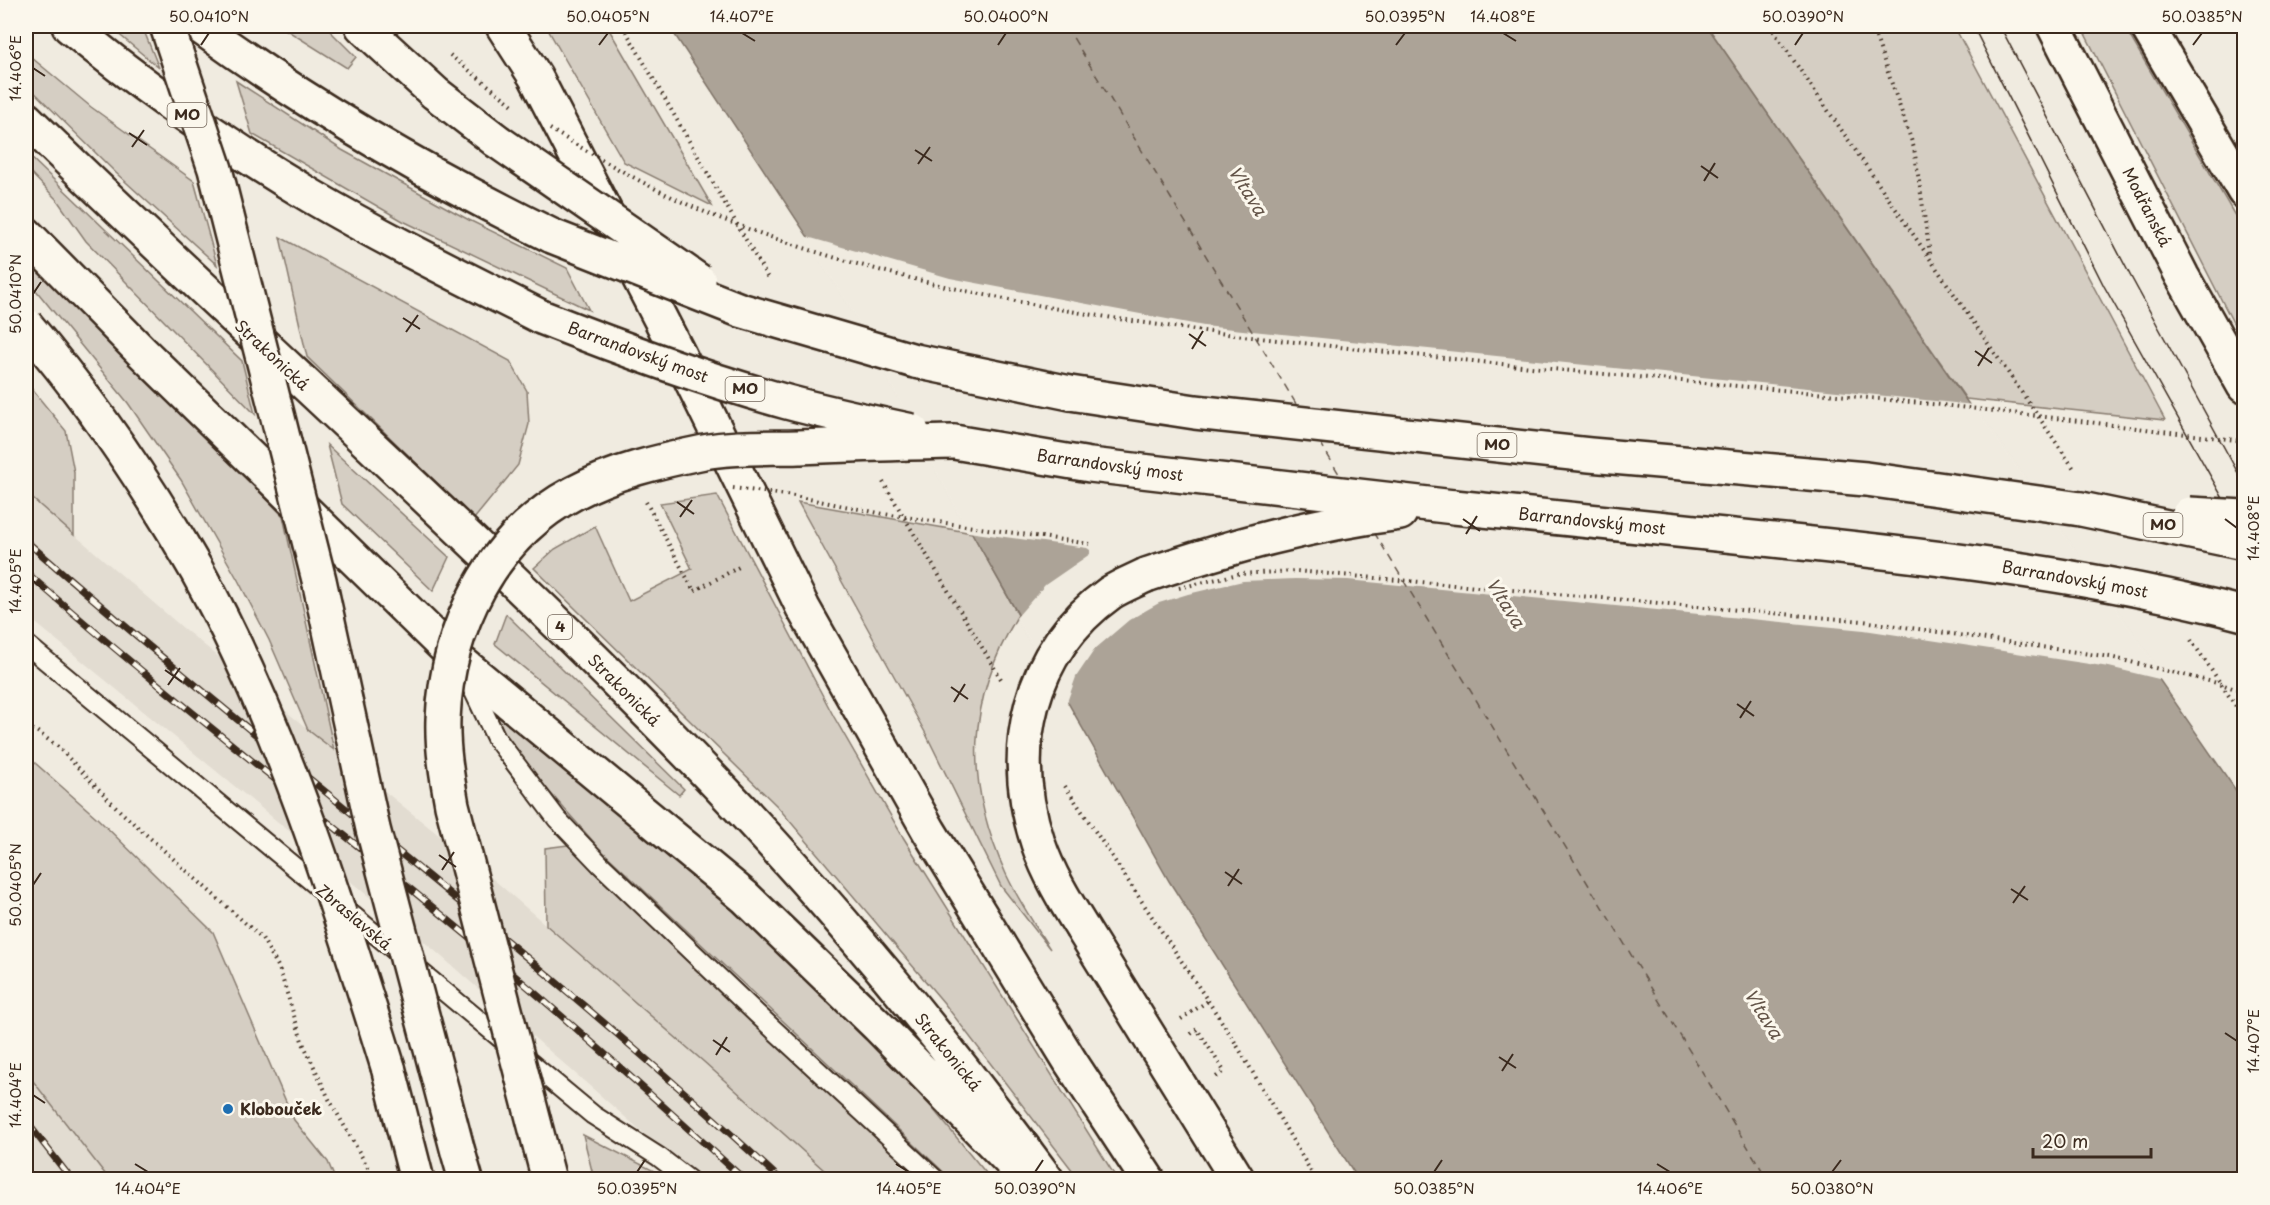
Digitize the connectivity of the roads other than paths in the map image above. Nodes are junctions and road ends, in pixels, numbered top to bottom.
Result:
1 (69, 26) edge
2 (166, 26) edge
3 (199, 26) edge
4 (362, 26) edge
5 (503, 26) edge
6 (2054, 26) edge
7 (2147, 26) edge
8 (26, 119) edge
9 (2244, 191) edge
10 (26, 234) edge
11 (740, 310) junction
12 (26, 325) edge
13 (2244, 386) edge
14 (954, 442) junction
15 (1454, 507) junction
16 (2081, 509) junction
17 (2244, 517) edge
18 (2244, 543) edge
19 (2244, 614) edge
20 (26, 644) edge
21 (458, 660) junction
22 (462, 1166) edge
23 (417, 1179) edge
24 (549, 1179) edge
25 (689, 1179) edge
26 (936, 1179) edge
27 (1029, 1179) edge
28 (1047, 1179) edge
29 (1148, 1179) edge
30 (1238, 1179) edge

1 - 14 main road, Barrandovský most / MO, bridge
2 - 22 main road, bridge
3 - 11 main road, MO, bridge
4 - 11 main road, bridge
5 - 29 main road
6 - 13 main road, Modřanská
7 - 9 main road
8 - 28 main road, Strakonická / 4
10 - 21 main road
11 - 16 main road, MO, bridge
12 - 23 main road, bridge
14 - 15 main road, Barrandovský most / MO
14 - 24 main road, bridge
15 - 19 main road, Barrandovský most / MO, bridge
15 - 30 main road, bridge
16 - 17 main road, bridge
16 - 18 main road, MO, bridge
20 - 25 lane, Zbraslavská
21 - 26 lane
21 - 27 main road

